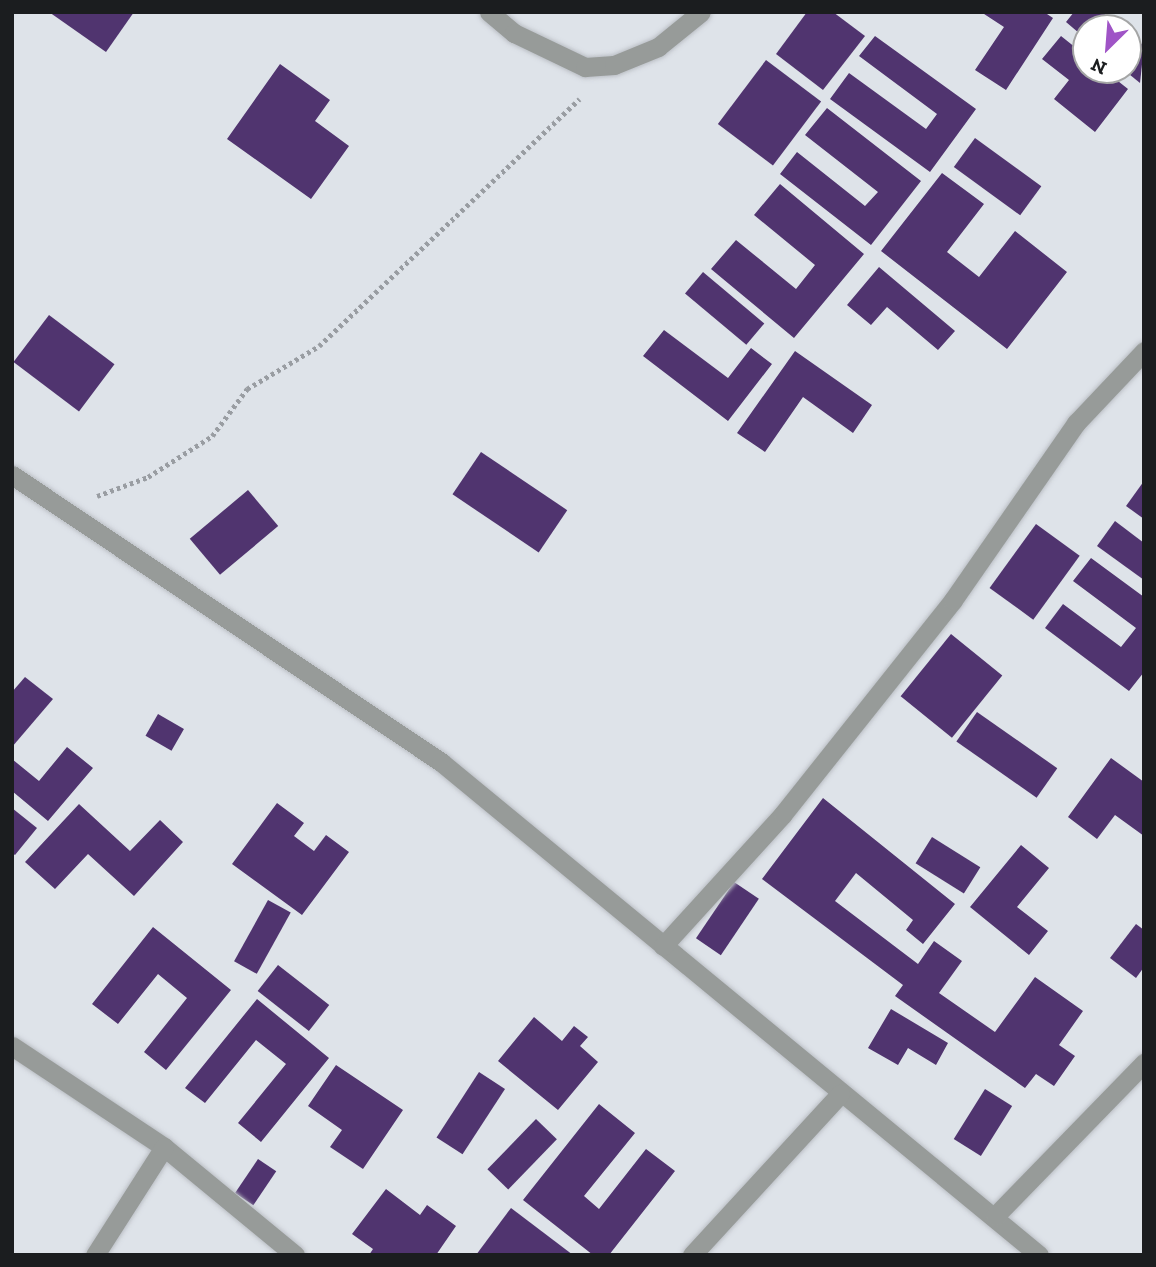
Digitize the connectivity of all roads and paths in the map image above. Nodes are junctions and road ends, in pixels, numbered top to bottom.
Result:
1 (489, 12) edge
2 (701, 12) edge
3 (606, 65) junction
4 (1144, 351) edge
5 (12, 475) edge
6 (55, 501) junction
7 (663, 946) junction
8 (12, 1046) edge
9 (1144, 1063) edge
10 (840, 1094) junction
11 (164, 1147) junction
12 (995, 1216) junction
13 (95, 1255) edge
14 (295, 1255) edge
15 (692, 1255) edge
16 (1039, 1255) edge

1 - 3 street
2 - 3 street
3 - 6 path
4 - 7 street
5 - 6 street
6 - 7 street
7 - 10 street
8 - 11 street
9 - 12 street
10 - 12 street
10 - 15 street
11 - 13 street
11 - 14 street
12 - 16 street

